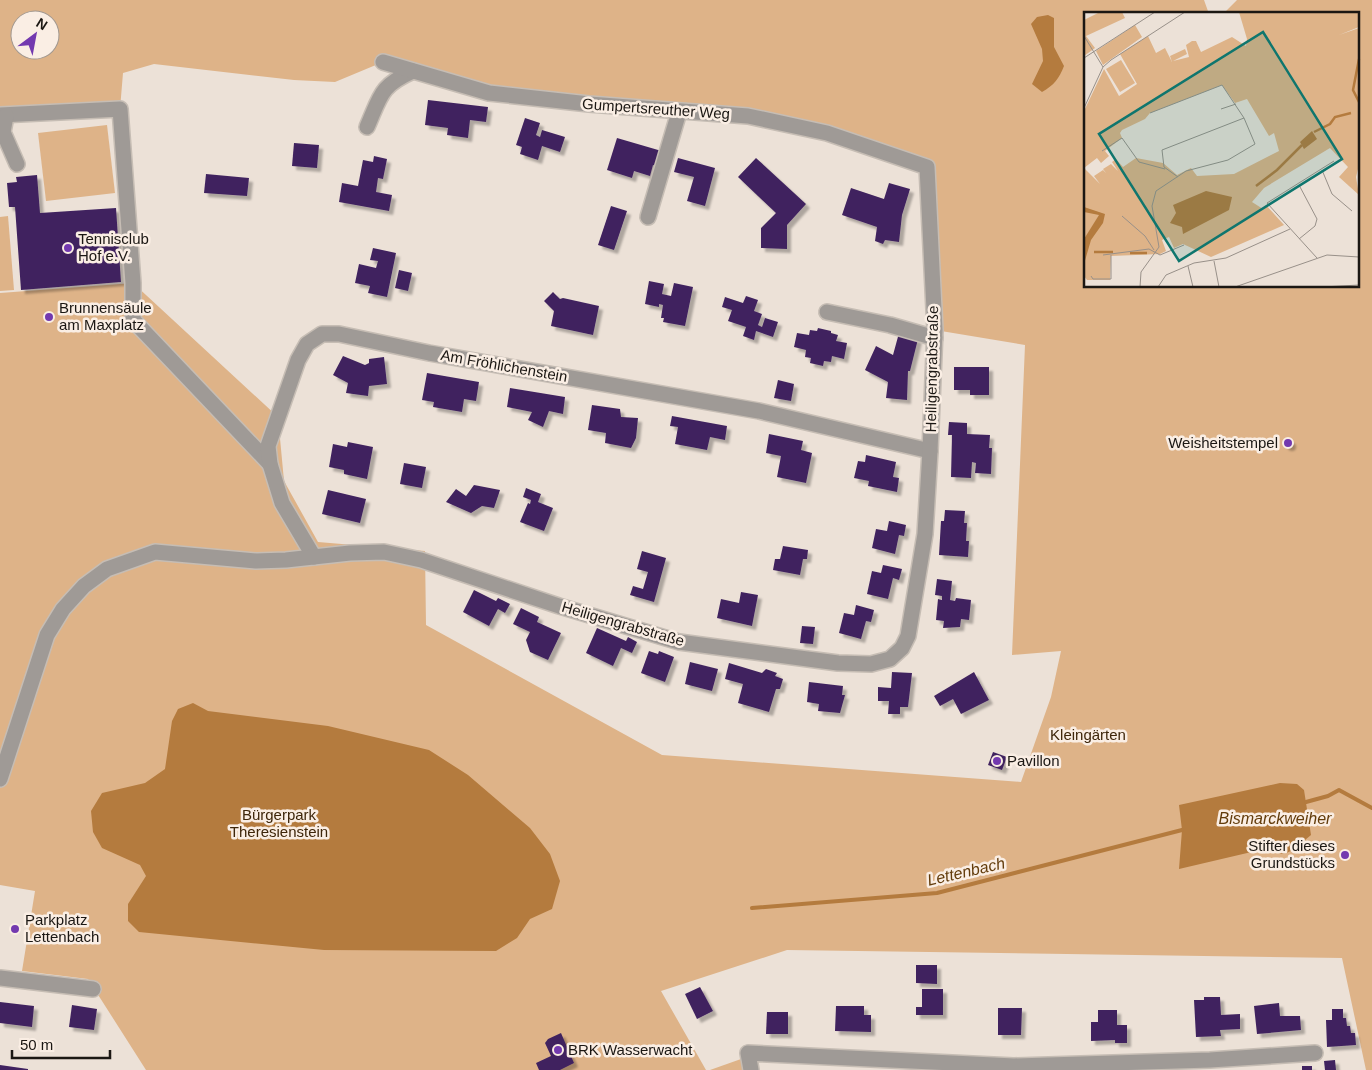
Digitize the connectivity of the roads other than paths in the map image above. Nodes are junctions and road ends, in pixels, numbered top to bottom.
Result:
1 (383, 62) dead end
2 (412, 71) junction
3 (679, 112) junction
4 (3, 116) edge
5 (367, 127) dead end
6 (17, 164) dead end
7 (927, 167) joint
8 (648, 217) dead end
9 (828, 312) dead end
10 (935, 338) junction
11 (930, 451) junction
12 (270, 464) junction
13 (314, 557) junction
14 (0, 779) edge
15 (0, 978) edge
16 (93, 989) dead end
17 (1315, 1053) dead end
18 (1210, 1065) edge
19 (1014, 1068) edge
20 (751, 1070) edge

1 - 2 street, Gumpertsreuther Weg
2 - 3 street, Gumpertsreuther Weg
2 - 5 street
3 - 7 street, Gumpertsreuther Weg
3 - 8 street
4 - 6 street
4 - 12 street
7 - 10 street, Heiligengrabstraße
9 - 10 street
10 - 11 street, Heiligengrabstraße
11 - 12 street, Am Fröhlichenstein
11 - 13 street, Heiligengrabstraße
12 - 13 street, Am Fröhlichenstein
13 - 14 street, Heiligengrabstraße
15 - 16 street
17 - 18 street
18 - 19 street
19 - 20 street

